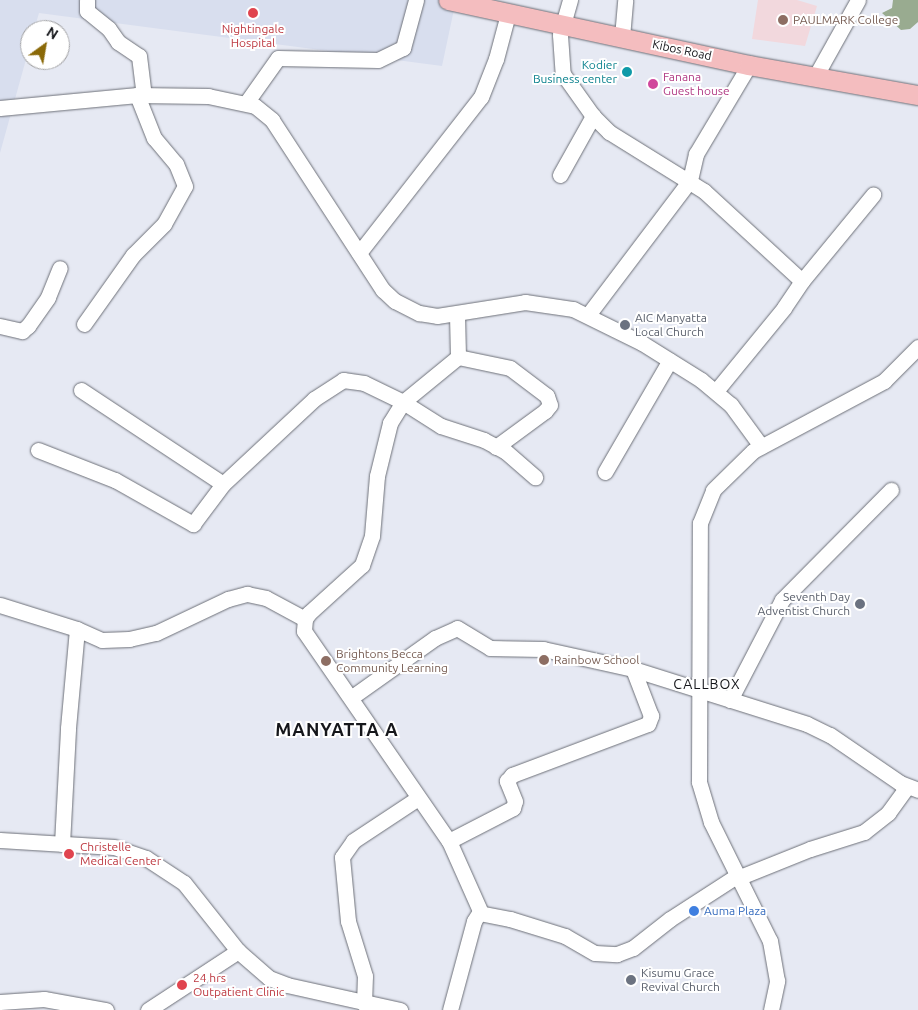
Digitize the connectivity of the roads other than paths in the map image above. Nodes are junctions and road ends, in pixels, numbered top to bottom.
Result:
1 (87, 0) edge
2 (416, 0) edge
3 (448, 0) edge
4 (570, 0) edge
5 (625, 0) edge
6 (858, 0) edge
7 (481, 4) edge
8 (508, 14) junction
9 (561, 24) junction
10 (622, 37) junction
11 (749, 65) junction
12 (815, 77) junction
13 (140, 95) junction
14 (918, 96) edge
15 (246, 103) junction
16 (0, 108) edge
17 (593, 116) junction
18 (560, 175) dead end
19 (690, 180) junction
20 (873, 195) dead end
21 (359, 253) junction
22 (60, 268) dead end
23 (802, 280) junction
24 (457, 315) junction
25 (588, 315) junction
26 (84, 324) dead end
27 (0, 326) edge
28 (918, 347) edge
29 (458, 357) junction
30 (670, 360) junction
31 (81, 390) dead end
32 (716, 391) junction
33 (403, 402) junction
34 (761, 446) junction
35 (496, 447) junction
36 (38, 450) dead end
37 (605, 472) dead end
38 (534, 477) dead end
39 (223, 484) junction
40 (892, 490) dead end
41 (0, 605) edge
42 (305, 619) junction
43 (77, 629) junction
44 (633, 669) junction
45 (698, 692) junction
46 (352, 697) junction
47 (730, 700) junction
48 (913, 789) edge
49 (418, 798) junction
50 (0, 840) edge
51 (449, 841) junction
52 (62, 844) junction
53 (739, 876) junction
54 (481, 913) junction
55 (238, 951) junction
56 (1, 1000) edge
57 (361, 1005) edge
58 (106, 1010) edge
59 (148, 1010) edge
60 (400, 1010) edge
61 (450, 1010) edge
62 (771, 1010) edge

1 - 13 street
2 - 15 street
3 - 7 main road, Kibos Road
4 - 9 street
5 - 10 street
6 - 12 street
7 - 8 main road, Kibos Road
8 - 9 main road, Kibos Road
8 - 21 street
9 - 10 main road, Kibos Road
9 - 17 street
10 - 11 main road, Kibos Road
11 - 12 main road, Kibos Road
11 - 19 street
12 - 14 main road, Kibos Road
13 - 15 street
13 - 16 street
13 - 26 street
15 - 21 street
17 - 18 street
17 - 19 street
19 - 23 street
19 - 25 street
20 - 23 street
21 - 24 street
22 - 27 street
23 - 32 street
24 - 25 street
24 - 29 street
25 - 30 street
28 - 34 street
29 - 33 street
29 - 35 street
30 - 32 street
30 - 37 street
31 - 39 street
32 - 34 street
33 - 35 street
33 - 39 street
33 - 42 street
34 - 45 street
35 - 38 street
36 - 39 street
40 - 47 street
41 - 43 street
42 - 43 street
42 - 46 street
43 - 52 street
44 - 45 street
44 - 46 street
44 - 51 street
45 - 47 street
45 - 53 street
46 - 49 street
47 - 48 street
48 - 53 street
49 - 51 street
49 - 57 street
50 - 52 street
51 - 54 street
52 - 55 street
53 - 54 street
53 - 62 street
54 - 61 street
55 - 57 street
55 - 59 street
56 - 58 street
57 - 60 street

